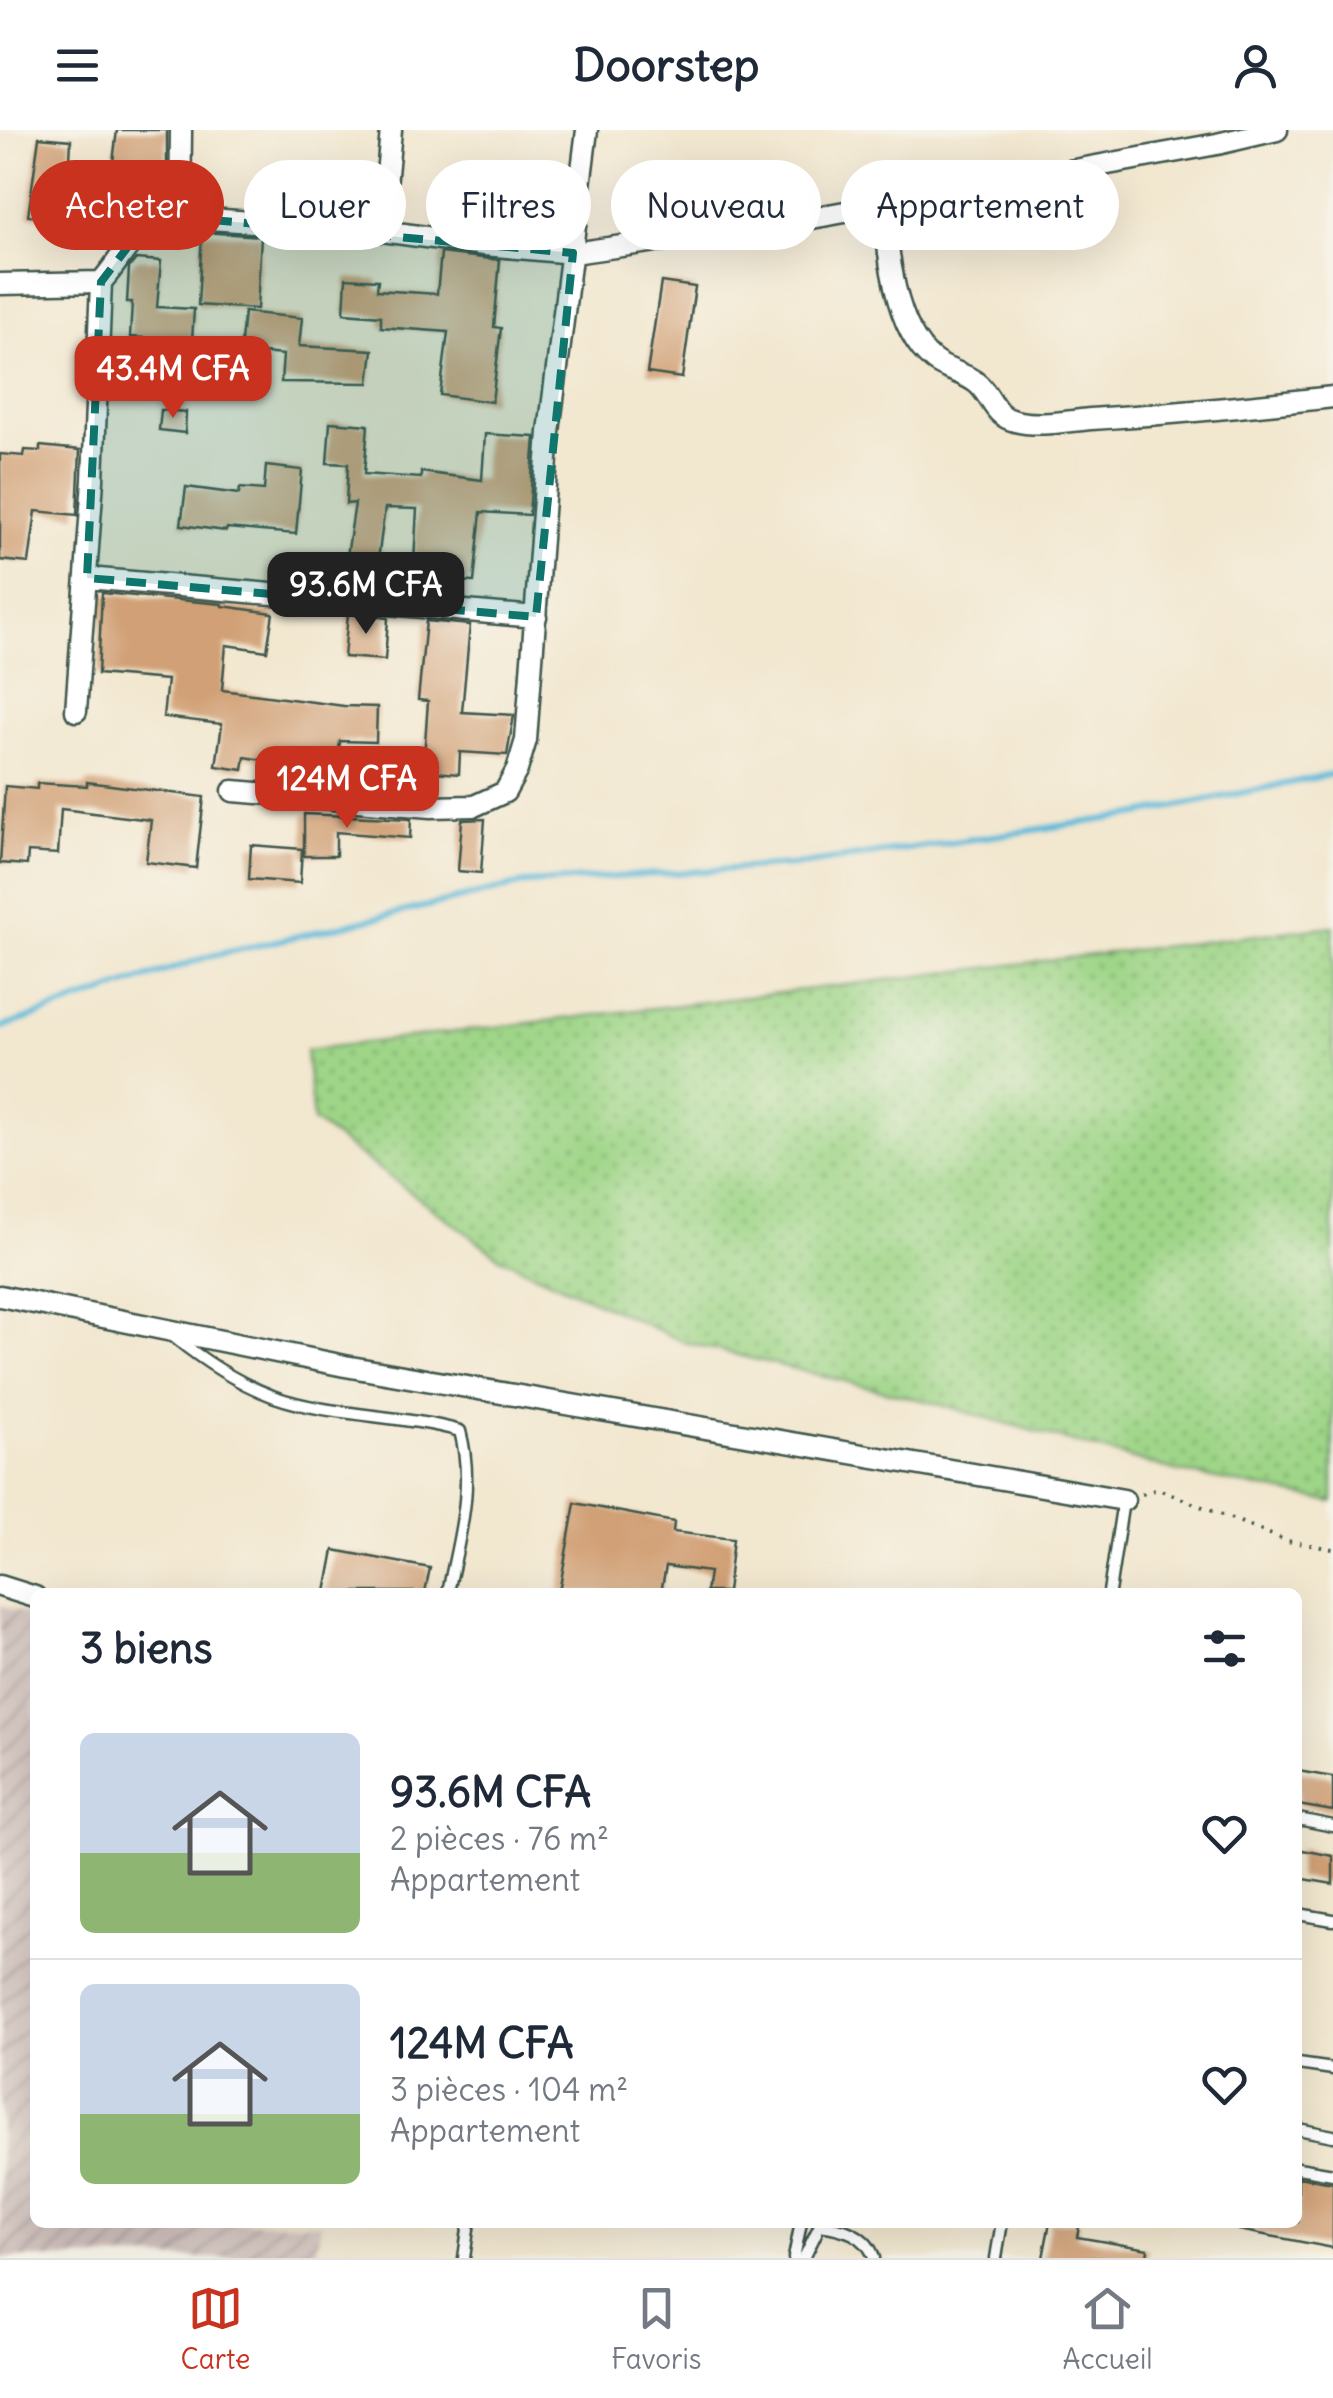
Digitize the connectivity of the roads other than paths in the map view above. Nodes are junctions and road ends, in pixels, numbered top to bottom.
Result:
1 (181, 130) edge
2 (391, 130) edge
3 (587, 130) edge
4 (1276, 130) edge
5 (181, 160) edge
6 (388, 160) edge
7 (1119, 162) edge
8 (841, 213) edge
9 (406, 234) edge
10 (125, 250) edge
11 (888, 250) edge
12 (573, 253) junction
13 (100, 282) junction
14 (0, 284) edge
15 (1333, 397) edge
16 (87, 578) junction
17 (536, 617) junction
18 (76, 711) dead end
19 (233, 791) dead end
20 (0, 1296) edge
21 (166, 1330) junction
22 (1124, 1500) joint
23 (0, 1586) edge
24 (449, 1588) edge
25 (1109, 1588) edge
26 (30, 1595) edge
27 (1302, 1820) edge
28 (1333, 1826) edge
29 (1302, 1915) edge
30 (1333, 1920) edge
31 (1302, 2065) edge
32 (1333, 2069) edge
33 (1302, 2130) edge
34 (1333, 2136) edge
35 (1302, 2169) edge
36 (1333, 2174) edge
37 (468, 2228) edge
38 (801, 2228) edge
39 (819, 2228) edge
40 (830, 2228) edge
41 (1001, 2228) edge
42 (464, 2258) edge
43 (794, 2258) edge
44 (804, 2258) edge
45 (874, 2258) edge
46 (996, 2258) edge

1 - 5 street
2 - 6 street
3 - 12 street
4 - 7 street
8 - 12 street
9 - 12 street
10 - 13 street
11 - 15 street
12 - 17 street
13 - 14 street
13 - 16 street
16 - 17 street
16 - 18 street
17 - 19 street
20 - 21 street
21 - 22 street
21 - 24 lane
22 - 25 lane
23 - 26 street
27 - 28 lane
29 - 30 lane
31 - 32 lane
33 - 34 lane
35 - 36 lane
37 - 42 lane
38 - 43 lane
39 - 44 lane
40 - 45 lane
41 - 46 lane

